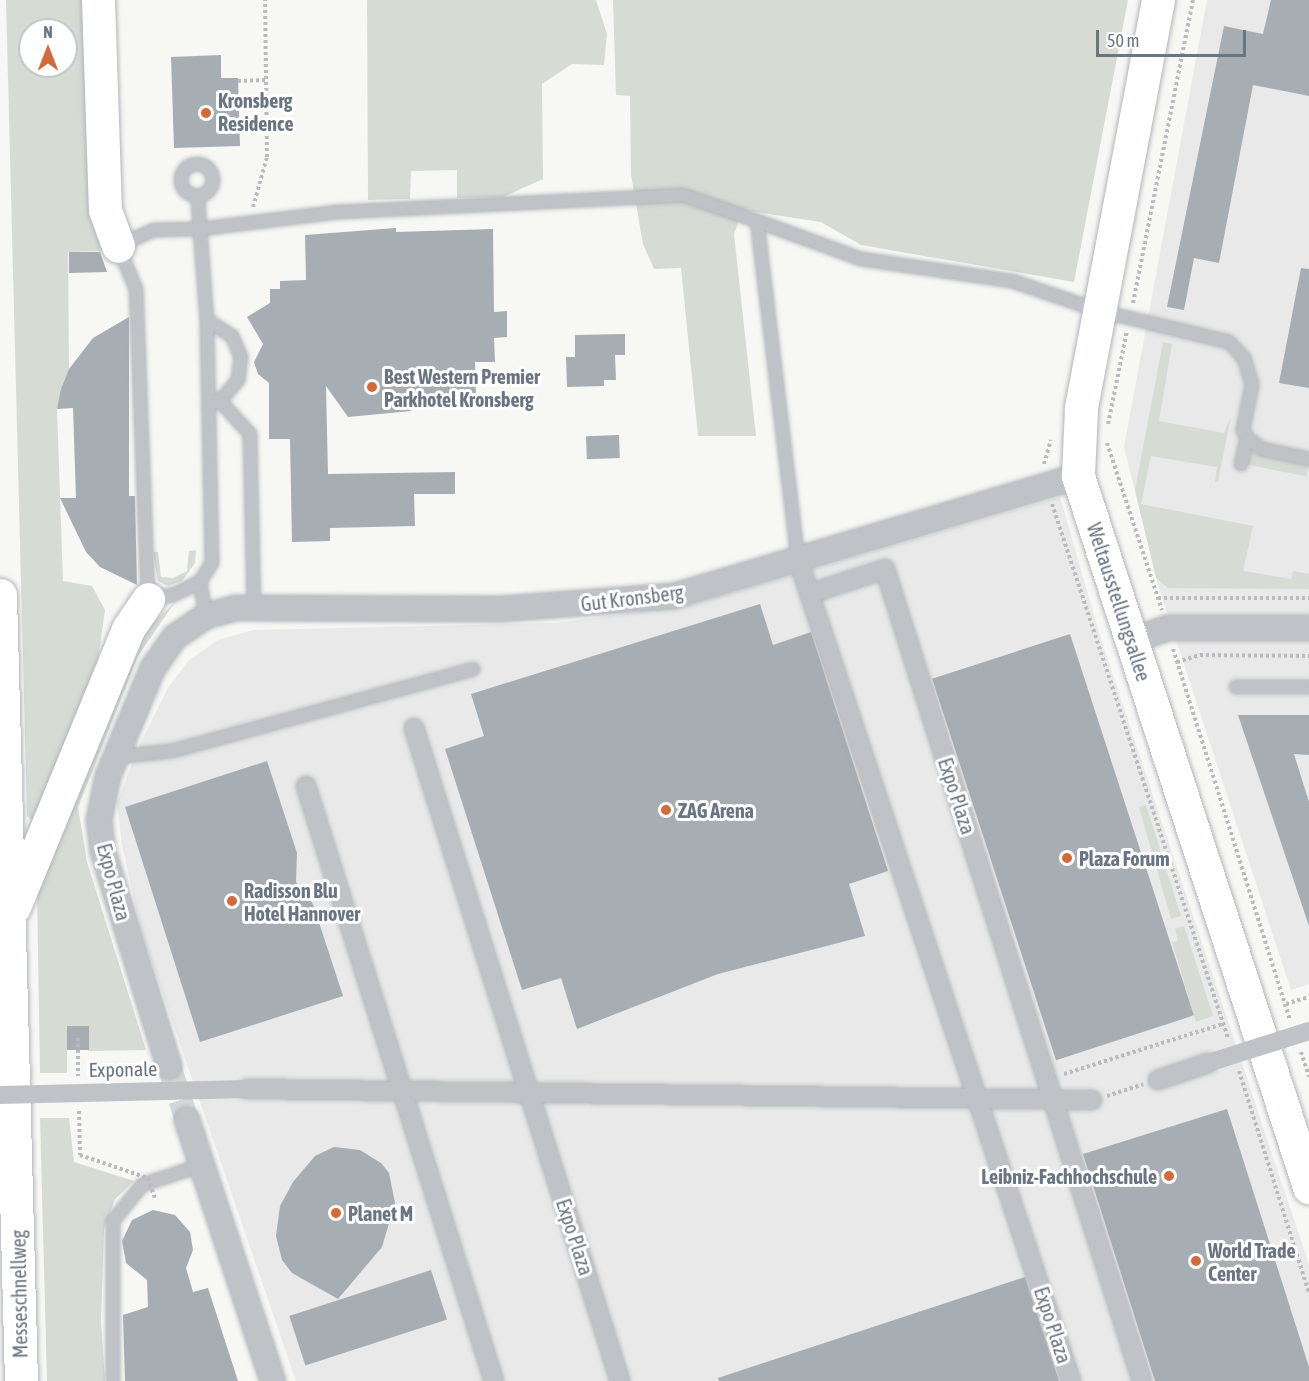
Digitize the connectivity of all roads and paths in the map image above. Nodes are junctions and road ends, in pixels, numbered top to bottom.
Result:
1 (98, 0) edge
2 (265, 0) edge
3 (1158, 0) edge
4 (1193, 0) edge
5 (266, 80) junction
6 (238, 81) dead end
7 (198, 196) dead end
8 (757, 221) junction
9 (249, 225) junction
10 (200, 229) junction
11 (118, 246) junction
12 (1115, 314) junction
13 (207, 320) junction
14 (214, 402) junction
15 (1247, 438) junction
16 (1309, 459) edge
17 (1241, 464) dead end
18 (1045, 474) junction
19 (1078, 476) junction
20 (798, 559) junction
21 (200, 582) junction
22 (809, 594) junction
23 (0, 595) edge
24 (1158, 598) junction
25 (1309, 598) edge
26 (148, 599) junction
27 (254, 609) junction
28 (206, 616) junction
29 (1167, 628) junction
30 (1309, 628) edge
31 (1130, 641) junction
32 (1309, 656) edge
33 (1177, 662) junction
34 (473, 669) dead end
35 (1236, 687) dead end
36 (1309, 687) edge
37 (414, 728) dead end
38 (116, 757) junction
39 (306, 786) dead end
40 (9, 920) junction
41 (1309, 997) edge
42 (1286, 1004) junction
43 (1223, 1024) junction
44 (1300, 1034) edge
45 (78, 1038) dead end
46 (1230, 1046) dead end
47 (170, 1066) tunnel mouth
48 (1238, 1067) dead end
49 (1309, 1077) edge
50 (1047, 1079) junction
51 (1158, 1080) joint
52 (400, 1091) junction
53 (79, 1093) junction
54 (529, 1093) junction
55 (0, 1095) edge
56 (977, 1098) junction
57 (1054, 1099) junction
58 (1092, 1100) joint
59 (187, 1120) tunnel mouth
60 (202, 1165) junction
61 (1309, 1187) edge
62 (155, 1198) dead end
63 (1309, 1293) edge
64 (21, 1381) edge
65 (113, 1381) edge
66 (273, 1381) edge
67 (494, 1381) edge
68 (620, 1381) edge
69 (1071, 1381) edge
70 (1142, 1381) edge

1 - 11 main road
2 - 5 path
3 - 12 main road, Weltausstellungsallee
4 - 12 path
5 - 6 path
5 - 9 path
7 - 10 lane
8 - 9 lane
8 - 12 lane
8 - 20 lane
9 - 10 lane
10 - 11 lane
10 - 13 lane
11 - 26 lane
12 - 15 lane
12 - 19 main road, Weltausstellungsallee
12 - 24 path
13 - 14 lane
13 - 14 lane
14 - 21 lane
14 - 27 lane
15 - 16 lane
15 - 17 lane
18 - 19 street, Gut Kronsberg
18 - 20 street, Gut Kronsberg
18 - 43 path
19 - 31 main road, Weltausstellungsallee
20 - 22 street, Expo Plaza
20 - 27 street, Gut Kronsberg
21 - 26 lane
21 - 28 lane
22 - 50 street, Expo Plaza
22 - 56 street, Expo Plaza
23 - 40 main road, Messeschnellweg
24 - 25 path
24 - 29 path
26 - 40 main road
27 - 28 street, Gut Kronsberg
28 - 38 street, Expo Plaza
29 - 30 street
29 - 31 street
29 - 33 path
31 - 61 main road, Weltausstellungsallee
32 - 33 path
33 - 42 path
34 - 38 lane
35 - 36 lane
37 - 54 street, Expo Plaza
38 - 47 street, Expo Plaza
39 - 52 street
40 - 64 main road, Messeschnellweg
41 - 42 path
42 - 44 path
43 - 46 path
43 - 50 path
44 - 49 path
44 - 51 street, bridge
45 - 53 path, bridge
48 - 63 path
50 - 57 street, Expo Plaza
51 - 58 path
52 - 53 street, Exponale, bridge
52 - 54 street
52 - 67 street
53 - 55 street, Exponale, bridge
53 - 62 path, bridge
54 - 56 street
54 - 68 street, Expo Plaza
56 - 57 street
56 - 69 street, Expo Plaza
57 - 58 street
57 - 70 street, Expo Plaza
59 - 60 street
60 - 65 lane
60 - 66 street

